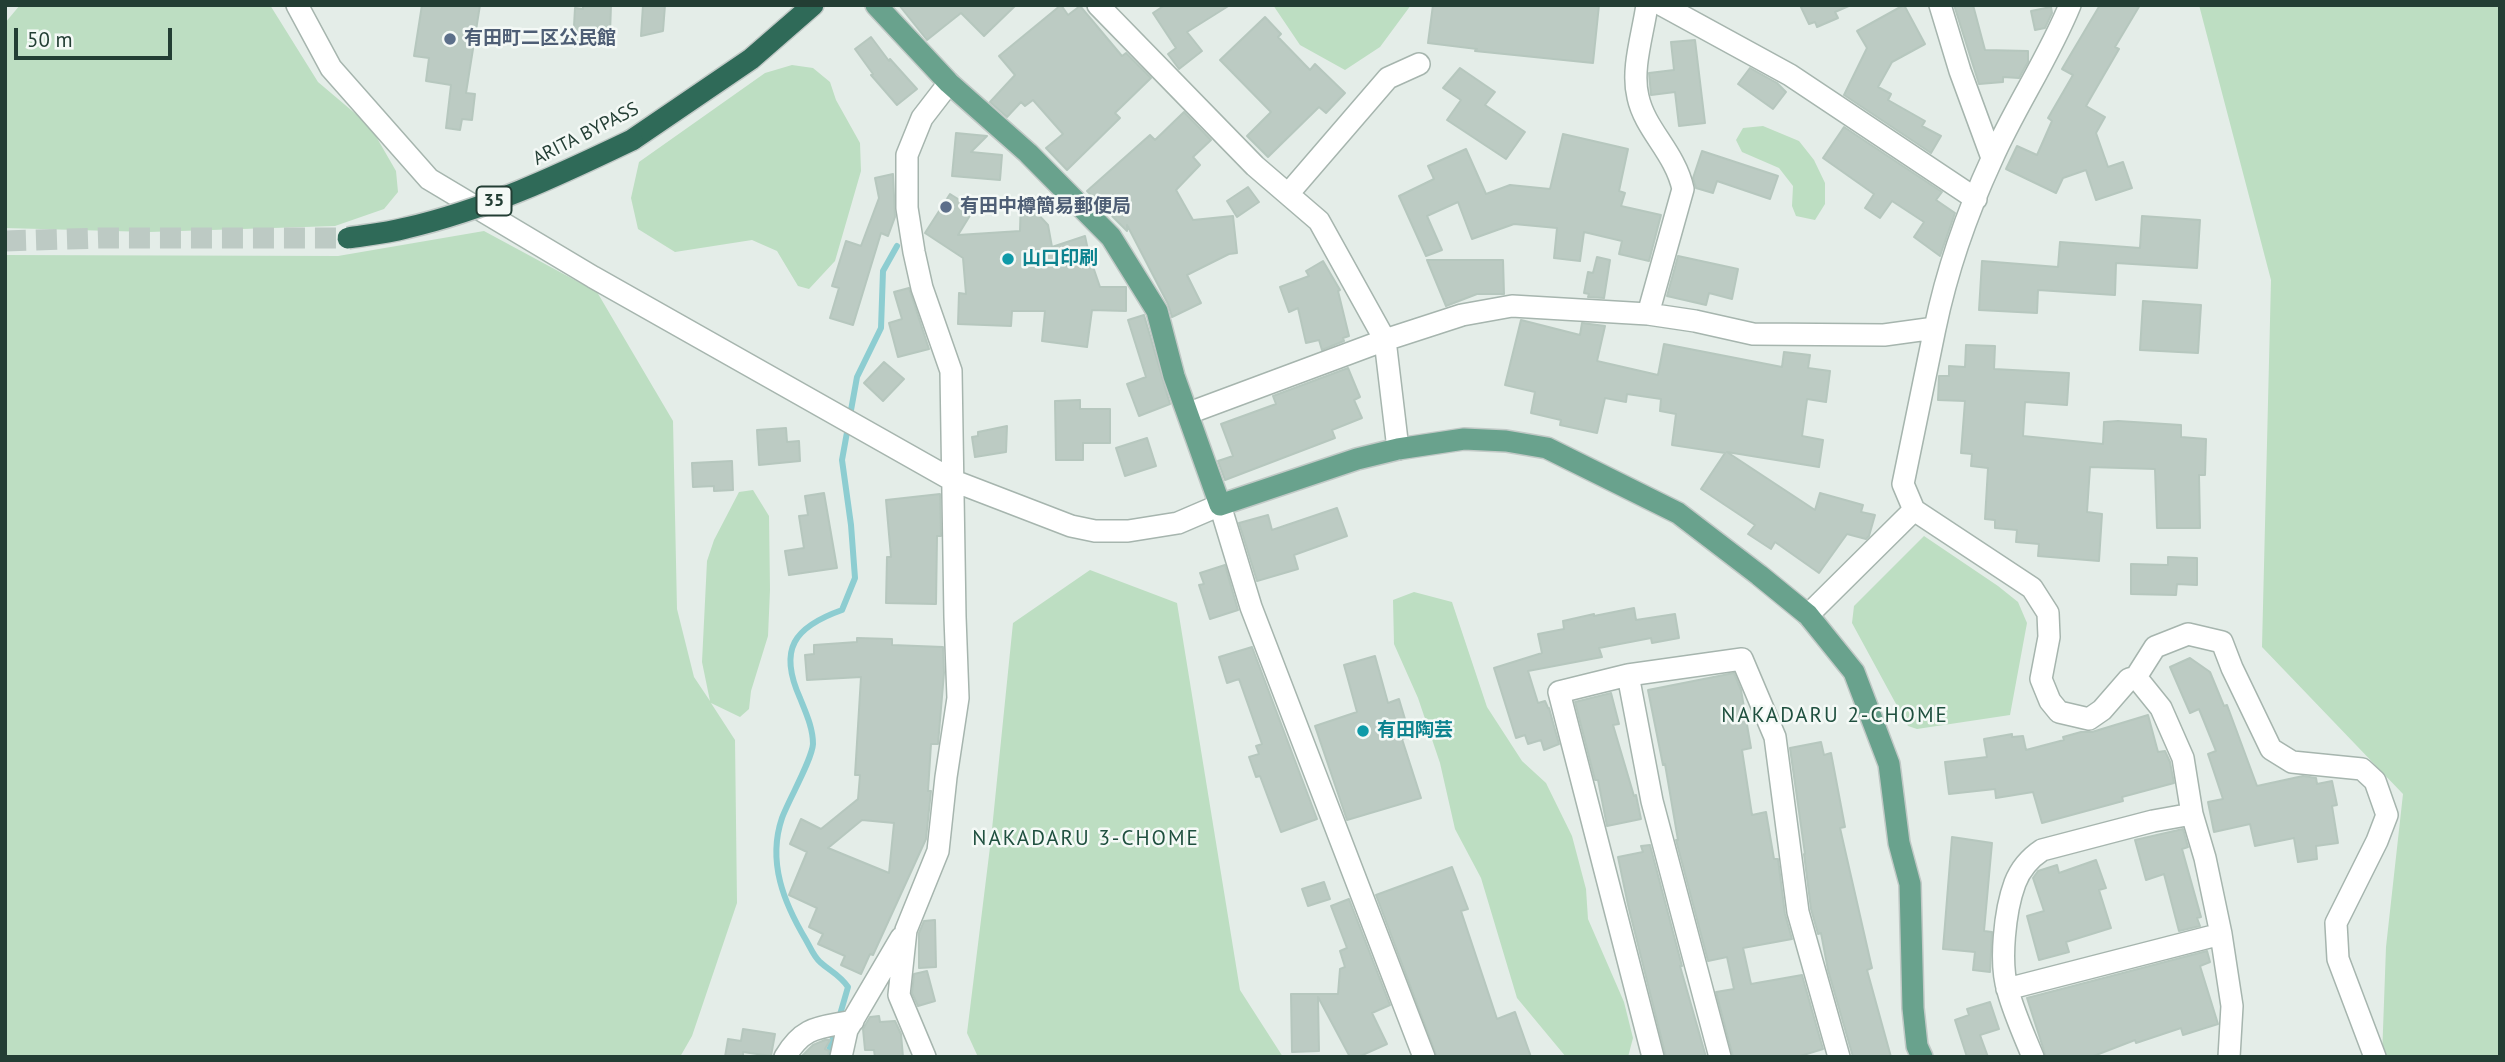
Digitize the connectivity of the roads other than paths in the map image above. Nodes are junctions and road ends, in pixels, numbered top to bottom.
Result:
1 (297, 5) edge
2 (813, 5) edge
3 (876, 5) edge
4 (1098, 5) edge
5 (1647, 5) edge
6 (1662, 5) edge
7 (1940, 5) edge
8 (2070, 5) edge
9 (1419, 64) dead end
10 (949, 83) junction
11 (1992, 158) junction
12 (1288, 194) junction
13 (1976, 199) junction
14 (348, 238) tunnel mouth
15 (1648, 314) junction
16 (1935, 328) junction
17 (1385, 340) junction
18 (1189, 414) junction
19 (1398, 449) junction
20 (954, 481) junction
21 (1220, 505) junction
22 (1914, 510) junction
23 (1808, 615) junction
24 (1628, 675) junction
25 (2136, 677) junction
26 (2192, 814) junction
27 (906, 930) junction
28 (2221, 934) junction
29 (2007, 989) junction
30 (853, 1021) junction
31 (785, 1057) edge
32 (841, 1057) edge
33 (925, 1057) edge
34 (1424, 1057) edge
35 (1653, 1057) edge
36 (1720, 1057) edge
37 (1839, 1057) edge
38 (1922, 1057) edge
39 (2033, 1057) edge
40 (2229, 1057) edge
41 (2375, 1057) edge

1 - 20 street
2 - 14 highway, ARITA BYPASS / 35, bridge
3 - 10 main road
4 - 12 street
5 - 15 street
6 - 13 street
7 - 11 street
8 - 11 street
9 - 12 street
10 - 18 main road
10 - 20 street
11 - 13 street
12 - 17 street
13 - 16 street
15 - 16 street
15 - 17 street
16 - 22 street
17 - 18 street
17 - 19 street
18 - 21 main road
19 - 21 main road
19 - 23 main road
20 - 21 street
20 - 27 street
21 - 34 street
22 - 23 street
22 - 25 street
23 - 38 main road
24 - 35 street
24 - 36 street
24 - 37 street
25 - 26 street
25 - 41 street
26 - 28 street
26 - 29 street
27 - 30 street
27 - 33 street
28 - 29 street
28 - 40 street
29 - 39 street
30 - 31 street
30 - 32 street

